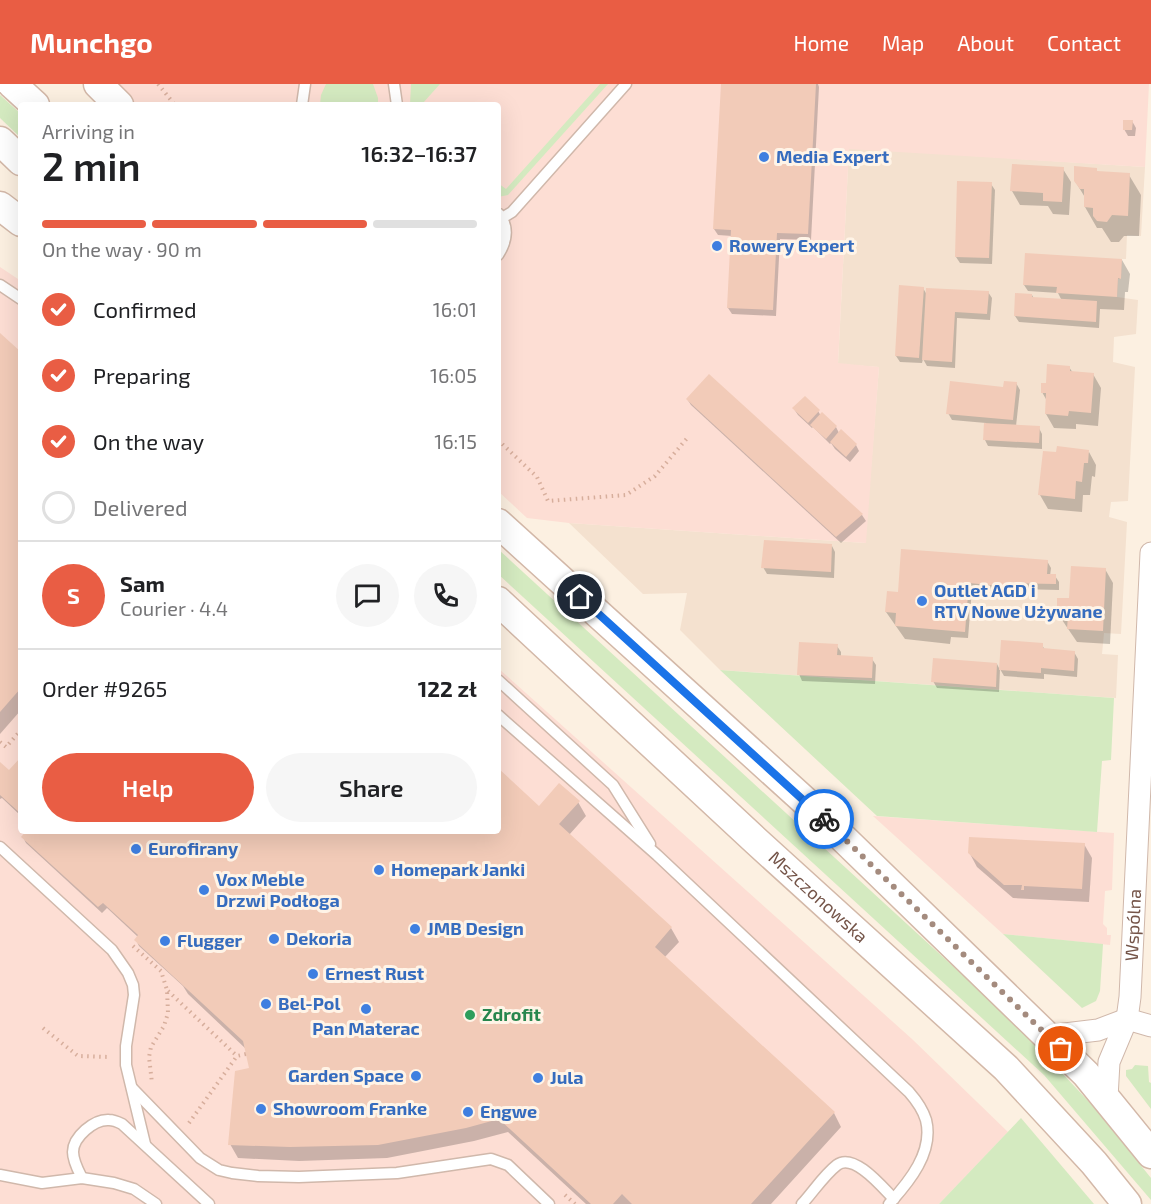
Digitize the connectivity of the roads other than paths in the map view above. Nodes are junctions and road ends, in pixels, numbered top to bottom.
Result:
1 (12, 84) edge
2 (98, 84) edge
3 (291, 84) edge
4 (394, 84) edge
5 (401, 84) edge
6 (626, 84) edge
7 (304, 87) edge
8 (397, 101) edge
9 (32, 102) edge
10 (116, 102) edge
11 (302, 102) edge
12 (0, 141) edge
13 (18, 157) edge
14 (0, 206) edge
15 (501, 215) edge
16 (501, 217) edge
17 (18, 220) edge
18 (501, 250) edge
19 (0, 285) edge
20 (18, 297) edge
21 (501, 526) edge
22 (1151, 553) edge
23 (501, 604) edge
24 (501, 683) edge
25 (501, 718) edge
26 (0, 847) edge
27 (657, 855) junction
28 (1128, 1019) junction
29 (1151, 1026) edge
30 (1048, 1036) junction
31 (132, 1088) junction
32 (1107, 1098) junction
33 (145, 1144) junction
34 (1151, 1154) edge
35 (0, 1175) edge
36 (82, 1178) junction
37 (891, 1202) edge
38 (156, 1204) edge
39 (210, 1204) edge
40 (549, 1204) edge
41 (802, 1204) edge
42 (1127, 1204) edge

1 - 9 main road
2 - 10 main road
3 - 7 lane
4 - 8 lane
5 - 8 lane
6 - 15 lane
7 - 11 lane
12 - 13 main road
14 - 17 main road
16 - 18 lane
19 - 20 lane
21 - 30 main road
22 - 28 street, Wspólna
23 - 42 main road, Mszczonowska
24 - 27 lane
25 - 27 lane
26 - 31 lane
27 - 37 lane
28 - 29 street
28 - 30 street
28 - 32 street, Wspólna
30 - 32 main road
31 - 33 lane
31 - 40 lane
32 - 34 main road
33 - 36 lane
33 - 39 lane
35 - 36 lane
36 - 38 lane
37 - 41 lane

